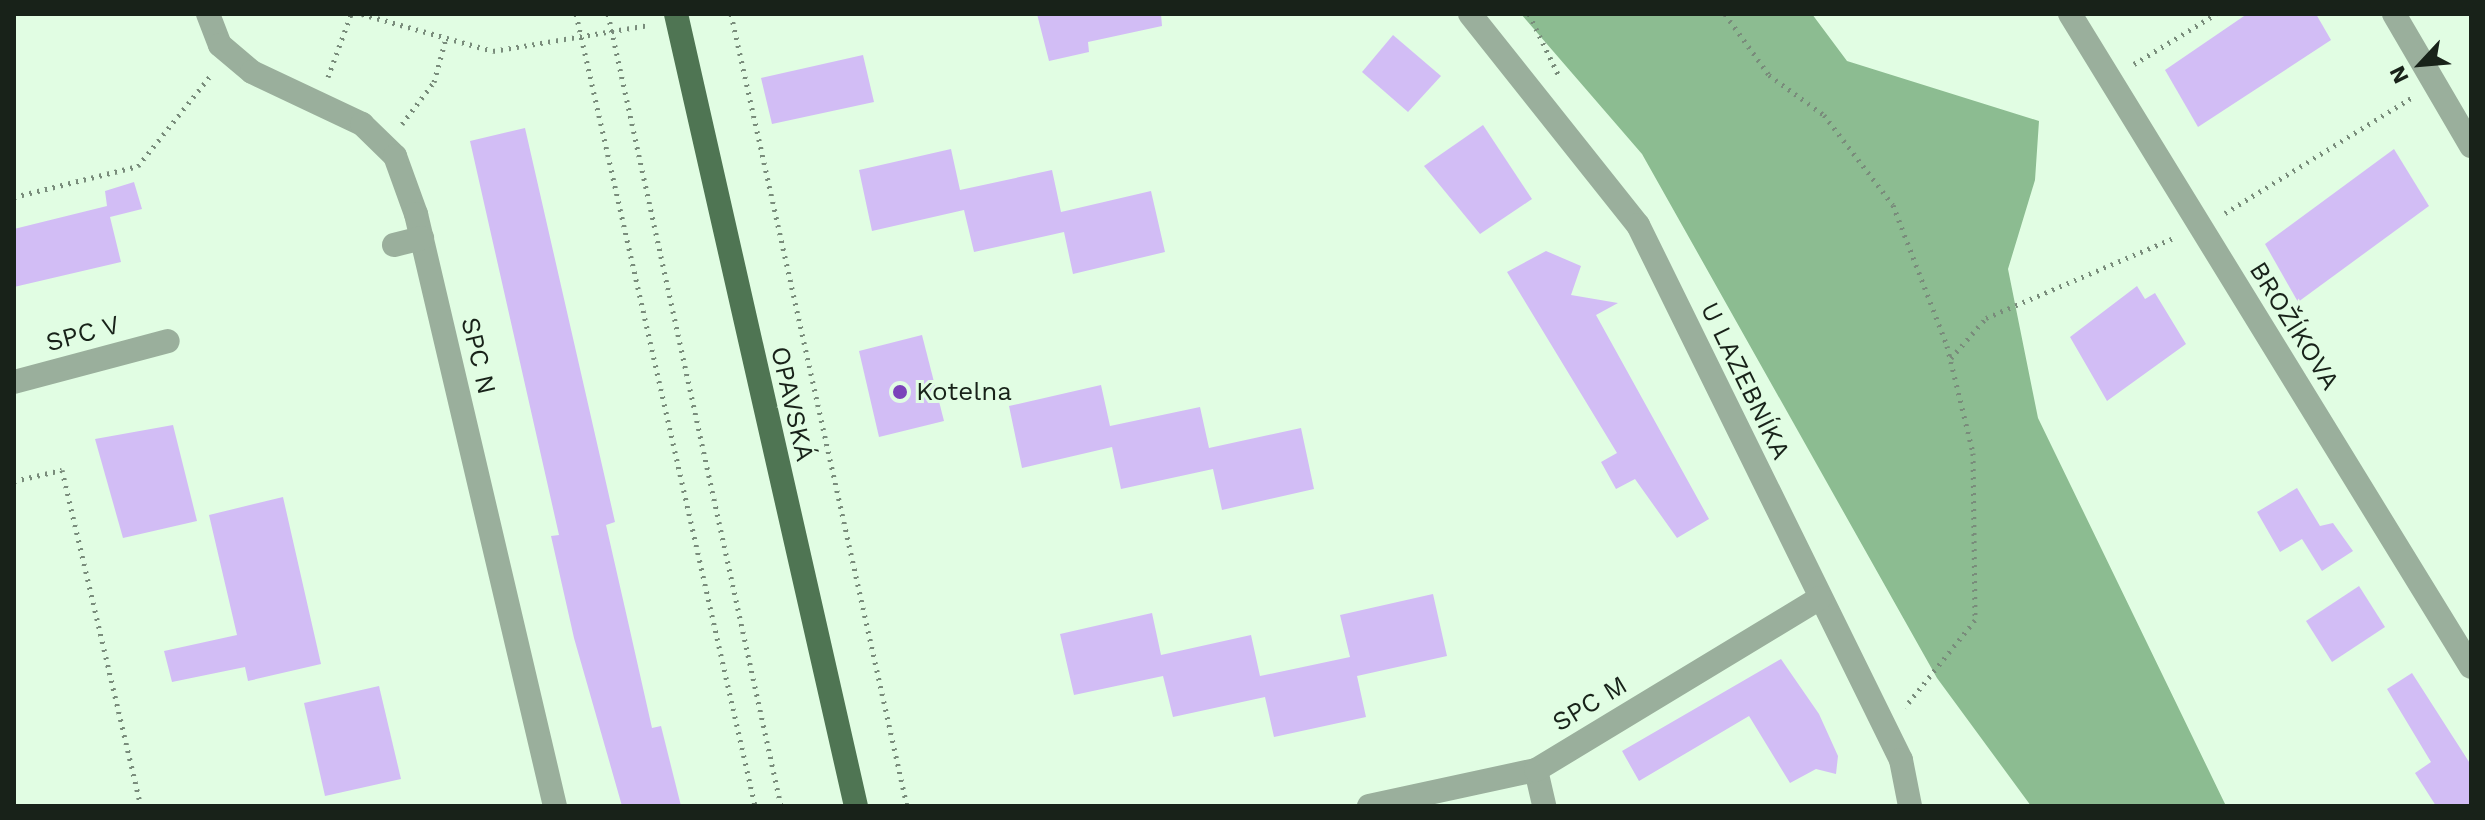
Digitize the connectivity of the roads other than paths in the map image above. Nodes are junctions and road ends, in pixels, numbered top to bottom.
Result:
1 (208, 14) edge
2 (1470, 14) edge
3 (2070, 14) edge
4 (2394, 14) edge
5 (677, 16) edge
6 (2471, 146) edge
7 (422, 238) junction
8 (394, 245) dead end
9 (168, 341) dead end
10 (14, 382) edge
11 (1820, 598) junction
12 (2471, 667) edge
13 (1536, 770) junction
14 (555, 806) edge
15 (856, 806) edge
16 (1369, 806) edge
17 (1544, 806) edge
18 (1910, 806) edge

1 - 7 street, SPC N
2 - 11 street, U LAZEBNÍKA
3 - 12 street, BROŽÍKOVA
4 - 6 street
5 - 15 main road, OPAVSKÁ
7 - 8 street
7 - 14 street, SPC N
9 - 10 street, SPC V
11 - 13 street, SPC M
11 - 18 street, U LAZEBNÍKA
13 - 16 street, SPC M
13 - 17 street

